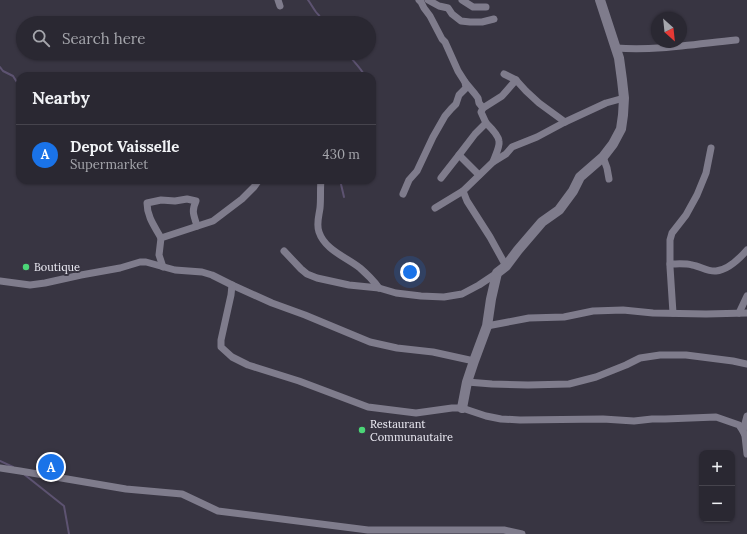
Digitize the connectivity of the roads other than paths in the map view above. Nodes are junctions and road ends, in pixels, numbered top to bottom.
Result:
1 (419, 0) edge
2 (428, 0) edge
3 (462, 0) edge
4 (600, 0) edge
5 (486, 7) dead end
6 (494, 19) dead end
7 (736, 40) dead end
8 (616, 48) junction
9 (504, 74) dead end
10 (516, 80) junction
11 (465, 82) junction
12 (624, 98) junction
13 (483, 108) junction
14 (565, 122) junction
15 (486, 123) junction
16 (711, 148) dead end
17 (459, 155) junction
18 (603, 157) junction
19 (493, 162) junction
20 (479, 175) junction
21 (441, 178) dead end
22 (609, 179) dead end
23 (256, 184) edge
24 (320, 184) edge
25 (463, 191) junction
26 (403, 194) dead end
27 (435, 208) dead end
28 (197, 226) junction
29 (162, 238) junction
30 (747, 250) edge
31 (284, 251) dead end
32 (670, 264) junction
33 (506, 266) junction
34 (163, 267) junction
35 (497, 273) junction
36 (0, 282) edge
37 (232, 285) junction
38 (378, 288) junction
39 (747, 296) edge
40 (673, 313) junction
41 (739, 313) junction
42 (747, 313) edge
43 (487, 326) junction
44 (474, 361) junction
45 (747, 364) edge
46 (468, 382) junction
47 (462, 408) junction
48 (747, 419) edge
49 (743, 431) junction
50 (747, 454) edge
51 (0, 468) edge
52 (482, 532) edge
53 (522, 534) edge

1 - 11 street
2 - 6 street
3 - 5 street
4 - 8 street
7 - 8 street
8 - 12 street
9 - 10 street
10 - 13 street
10 - 14 street
11 - 13 street
11 - 26 street
12 - 14 street
12 - 18 street
13 - 15 street
14 - 19 street
15 - 17 street
15 - 19 street
16 - 32 street
17 - 20 street
17 - 21 street
18 - 22 street
18 - 33 street
19 - 20 street
20 - 25 street
23 - 28 street
24 - 38 street
25 - 27 street
25 - 33 street
28 - 29 street
28 - 29 street
29 - 34 street
30 - 32 street
31 - 38 street
32 - 40 street
33 - 35 street
34 - 36 street
34 - 37 street
35 - 38 street
35 - 43 street
37 - 44 street
37 - 47 street
39 - 41 street
40 - 41 street
40 - 43 street
41 - 42 street
43 - 44 street
44 - 46 street
45 - 46 street
46 - 47 street
47 - 49 street
48 - 49 street
49 - 50 street
51 - 52 street
52 - 53 street

